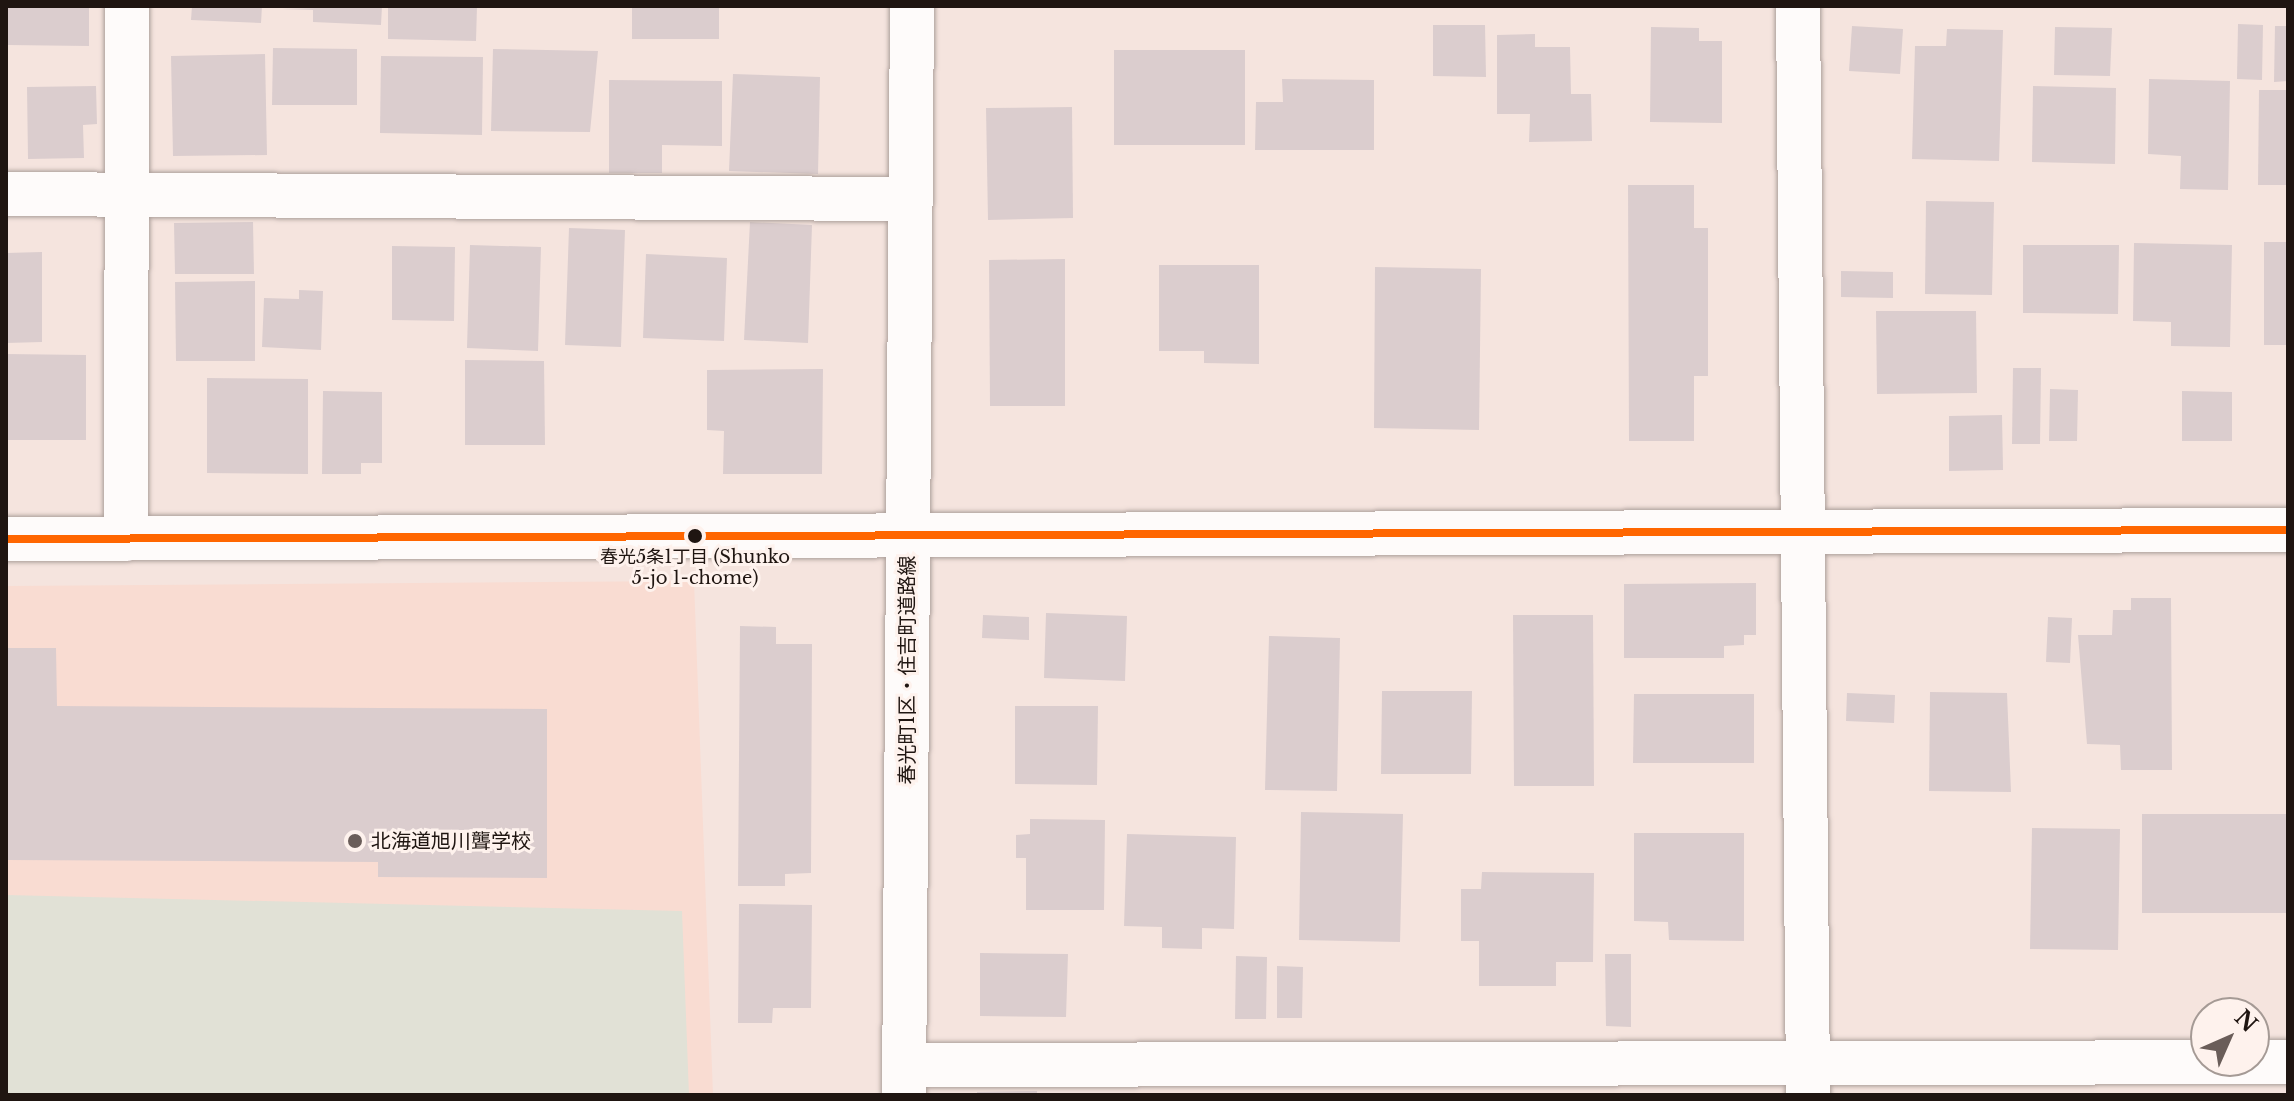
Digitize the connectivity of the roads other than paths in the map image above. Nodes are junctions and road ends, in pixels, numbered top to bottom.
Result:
1 (127, 6) edge
2 (912, 6) edge
3 (1798, 6) edge
4 (6, 194) edge
5 (123, 195) junction
6 (910, 199) junction
7 (1804, 530) junction
8 (2288, 530) edge
9 (6, 539) edge
10 (126, 539) junction
11 (908, 541) junction
12 (2288, 1062) edge
13 (904, 1080) edge
14 (1808, 1081) edge

1 - 5 street
2 - 6 street, 春光町1区・住吉町道路線
3 - 7 street
4 - 5 street
5 - 6 street
5 - 10 street
6 - 11 street, 春光町1区・住吉町道路線
7 - 8 street
7 - 11 street
7 - 14 street
9 - 10 street
10 - 11 street
11 - 13 street, 春光町1区・住吉町道路線
12 - 14 street
13 - 14 street

